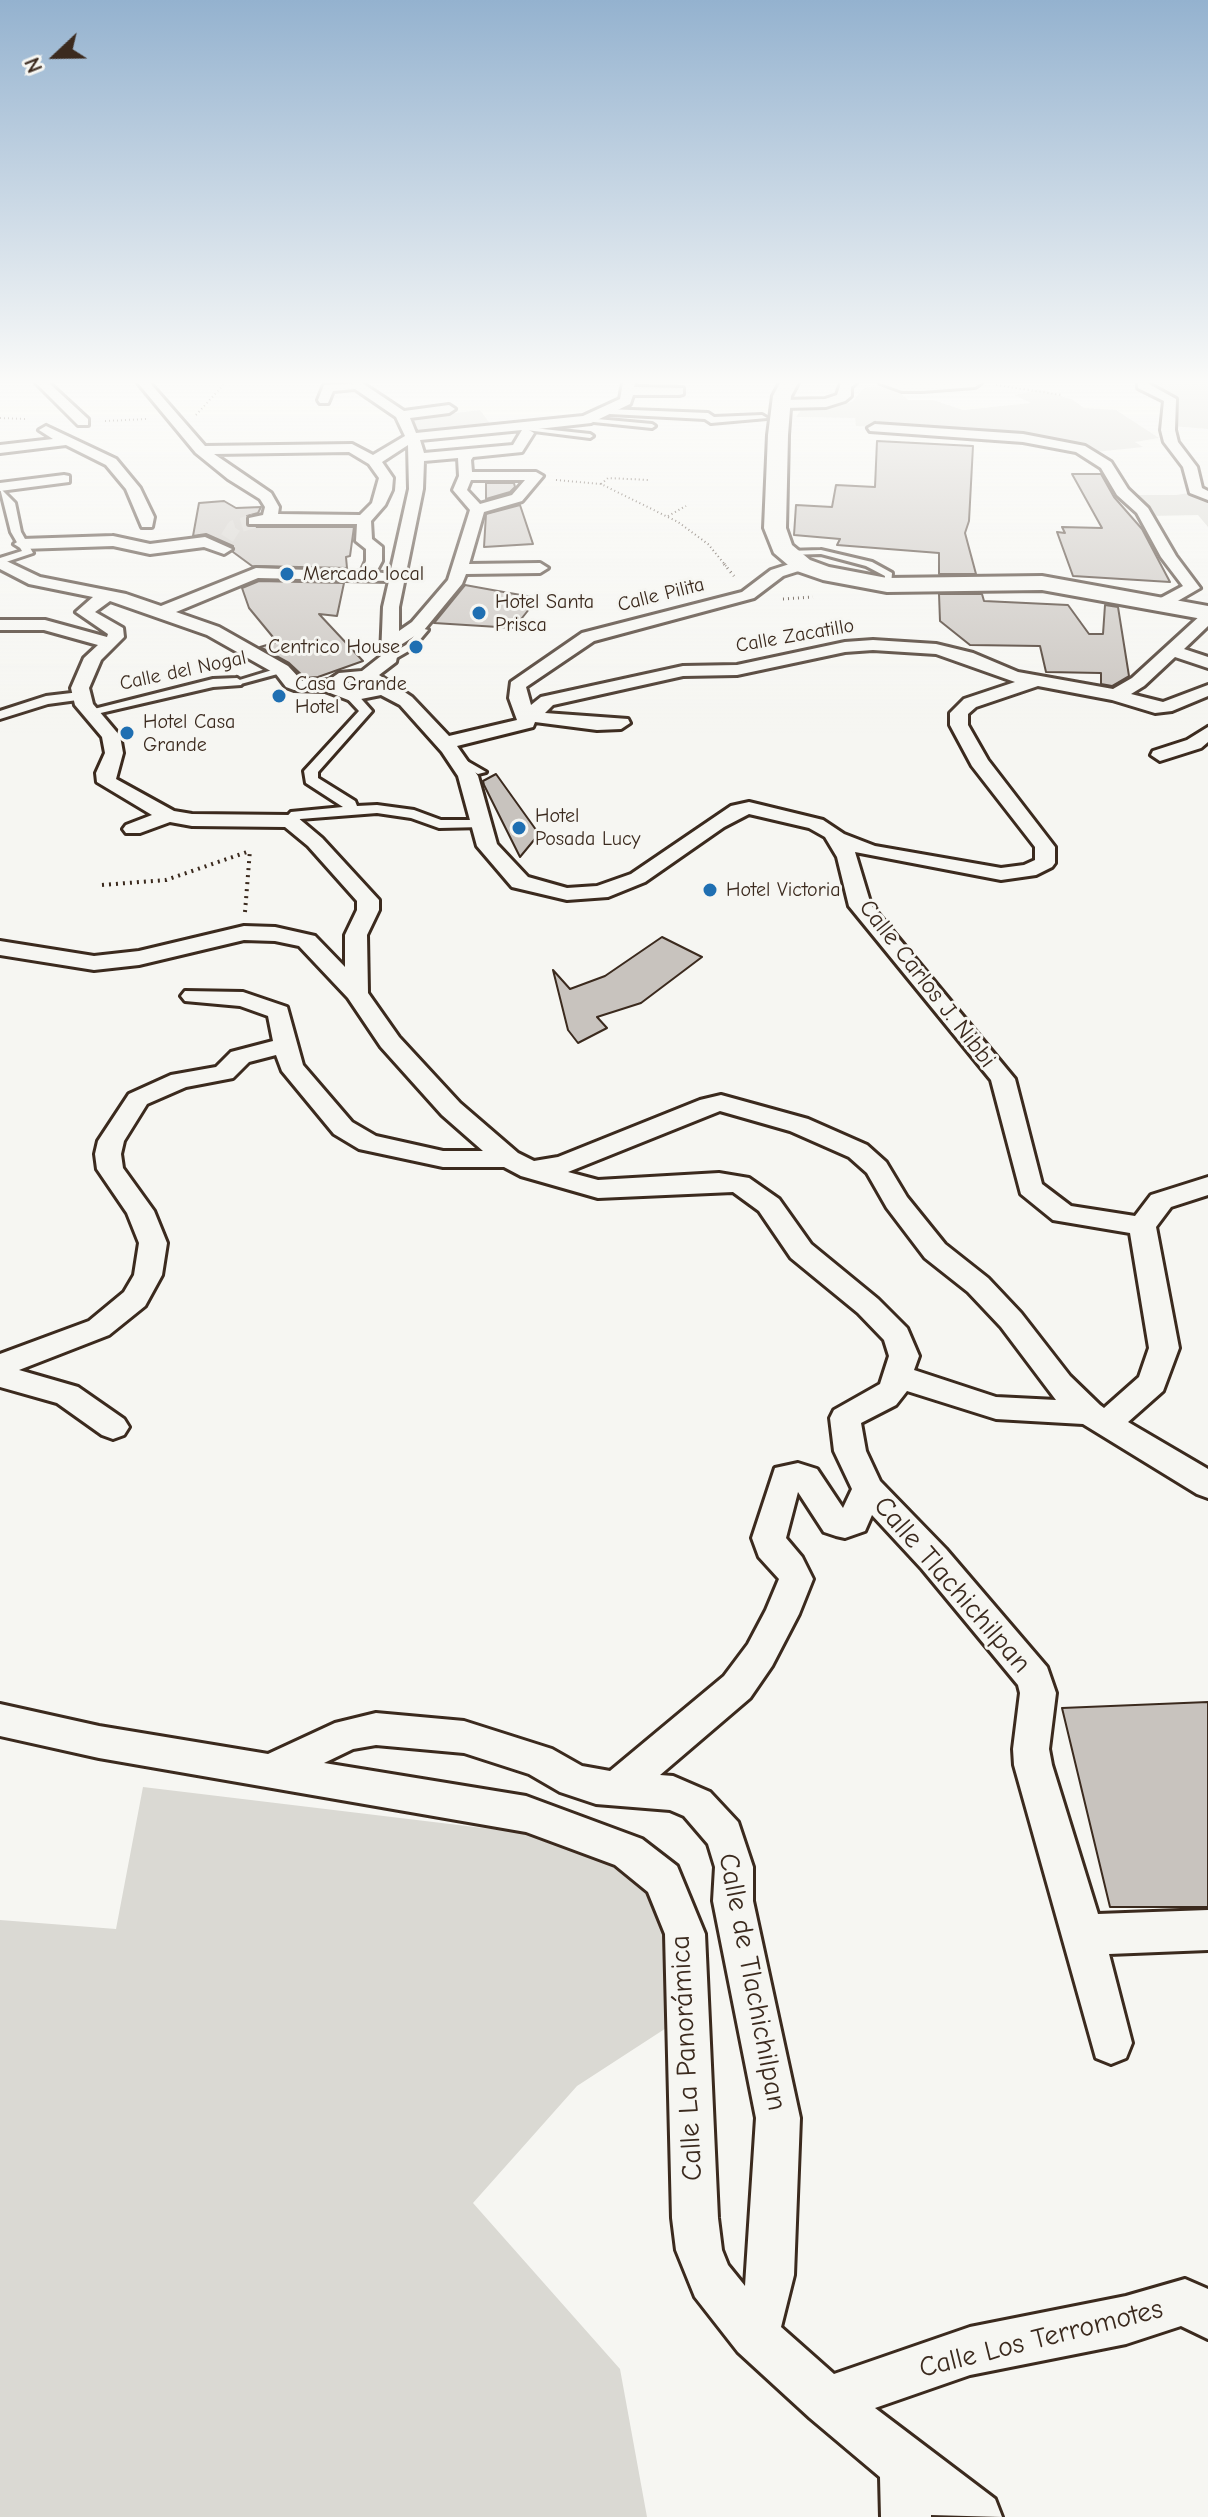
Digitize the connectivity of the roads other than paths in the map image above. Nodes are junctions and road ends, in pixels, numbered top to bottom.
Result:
1 (8, 500) edge
2 (139, 500) edge
3 (268, 500) edge
4 (380, 500) edge
5 (414, 500) edge
6 (469, 500) edge
7 (508, 500) edge
8 (776, 500) edge
9 (1131, 500) edge
10 (477, 509) junction
11 (270, 518) junction
12 (364, 520) junction
13 (254, 521) tunnel mouth
14 (113, 541) junction
15 (22, 544) junction
16 (794, 559) junction
17 (0, 562) edge
18 (540, 568) dead end
19 (459, 569) junction
20 (21, 573) junction
21 (256, 573) junction
22 (366, 576) junction
23 (400, 578) junction
24 (0, 584) edge
25 (107, 595) junction
26 (1163, 603) junction
27 (164, 611) junction
28 (85, 615) junction
29 (1208, 615) edge
30 (0, 625) edge
31 (57, 629) junction
32 (424, 630) dead end
33 (114, 637) junction
34 (391, 651) junction
35 (1173, 651) junction
36 (1208, 663) edge
37 (282, 670) junction
38 (1037, 680) junction
39 (373, 681) junction
40 (237, 682) joint
41 (333, 685) junction
42 (1208, 690) edge
43 (1116, 695) junction
44 (351, 696) junction
45 (1186, 698) junction
46 (1208, 702) edge
47 (86, 704) junction
48 (0, 715) edge
49 (530, 716) junction
50 (621, 723) dead end
51 (1208, 733) edge
52 (450, 751) junction
53 (1160, 755) dead end
54 (481, 772) dead end
55 (351, 812) junction
56 (168, 816) junction
57 (290, 821) junction
58 (479, 824) junction
59 (133, 829) dead end
60 (852, 849) junction
61 (0, 948) edge
62 (356, 993) junction
63 (193, 996) dead end
64 (287, 1045) junction
65 (519, 1164) junction
66 (1208, 1186) edge
67 (1142, 1226) junction
68 (0, 1366) edge
69 (0, 1376) edge
70 (900, 1377) junction
71 (1098, 1419) junction
72 (113, 1427) dead end
73 (1208, 1485) edge
74 (868, 1489) junction
75 (0, 1720) edge
76 (270, 1771) junction
77 (619, 1787) junction
78 (1208, 1930) edge
79 (1083, 1932) junction
80 (1111, 2043) dead end
81 (1208, 2316) edge
82 (755, 2335) junction
83 (827, 2401) junction
84 (905, 2465) junction
85 (906, 2517) edge
86 (977, 2517) edge

1 - 15 street
2 - 14 street
3 - 11 street
4 - 12 street
5 - 23 street
6 - 10 street
7 - 10 street
8 - 16 main road
9 - 26 street
10 - 19 street
11 - 12 street
11 - 13 street
12 - 22 street
14 - 15 street
14 - 21 street
15 - 17 street
16 - 26 main road
16 - 49 street, Calle Pilita
17 - 20 street
18 - 19 street
19 - 34 street
20 - 24 street
20 - 25 street
21 - 22 street
21 - 27 street
22 - 23 street
23 - 34 street
25 - 27 street
25 - 28 street
26 - 29 main road
27 - 37 street
28 - 31 street
28 - 33 street
29 - 35 street
30 - 31 street
31 - 33 street
32 - 34 lane
33 - 47 street
34 - 39 street
35 - 36 street
35 - 43 street
37 - 40 lane, Calle del Nogal
37 - 41 street
38 - 43 street, Calle Zacatillo
38 - 49 street, Calle Zacatillo
38 - 60 street
39 - 41 street
39 - 44 street
39 - 52 street
40 - 47 street, Calle del Nogal
41 - 44 street
42 - 45 street, Calle Zacatillo
43 - 45 street, Calle Zacatillo
44 - 55 street
45 - 46 street
47 - 48 street, Calle del Nogal
47 - 56 street
49 - 50 street
49 - 52 street
51 - 53 street
52 - 54 lane
52 - 58 street
55 - 57 street
55 - 58 street
56 - 57 street
56 - 59 street
57 - 62 street
58 - 60 street
60 - 67 street, Calle Carlos J. Nibbi
61 - 62 street
62 - 65 street
63 - 64 street
64 - 65 street
64 - 68 street
65 - 70 street
65 - 71 street
66 - 67 street
67 - 71 street
69 - 72 street
70 - 71 street
70 - 74 street, Calle Tlachichilpan
71 - 73 street
74 - 77 street
74 - 79 street, Calle Tlachichilpan
75 - 76 street, Calle La Panorámica
76 - 77 street, Calle de Tlachichilpan
76 - 82 street, Calle La Panorámica
77 - 82 street, Calle de Tlachichilpan
78 - 79 street
79 - 80 street, Calle Tlachichilpan
81 - 83 street, Calle Los Terromotes
82 - 83 street, Calle La Panorámica
83 - 84 street, Calle La Panorámica
84 - 85 street
84 - 86 street, Calle La Panorámica

